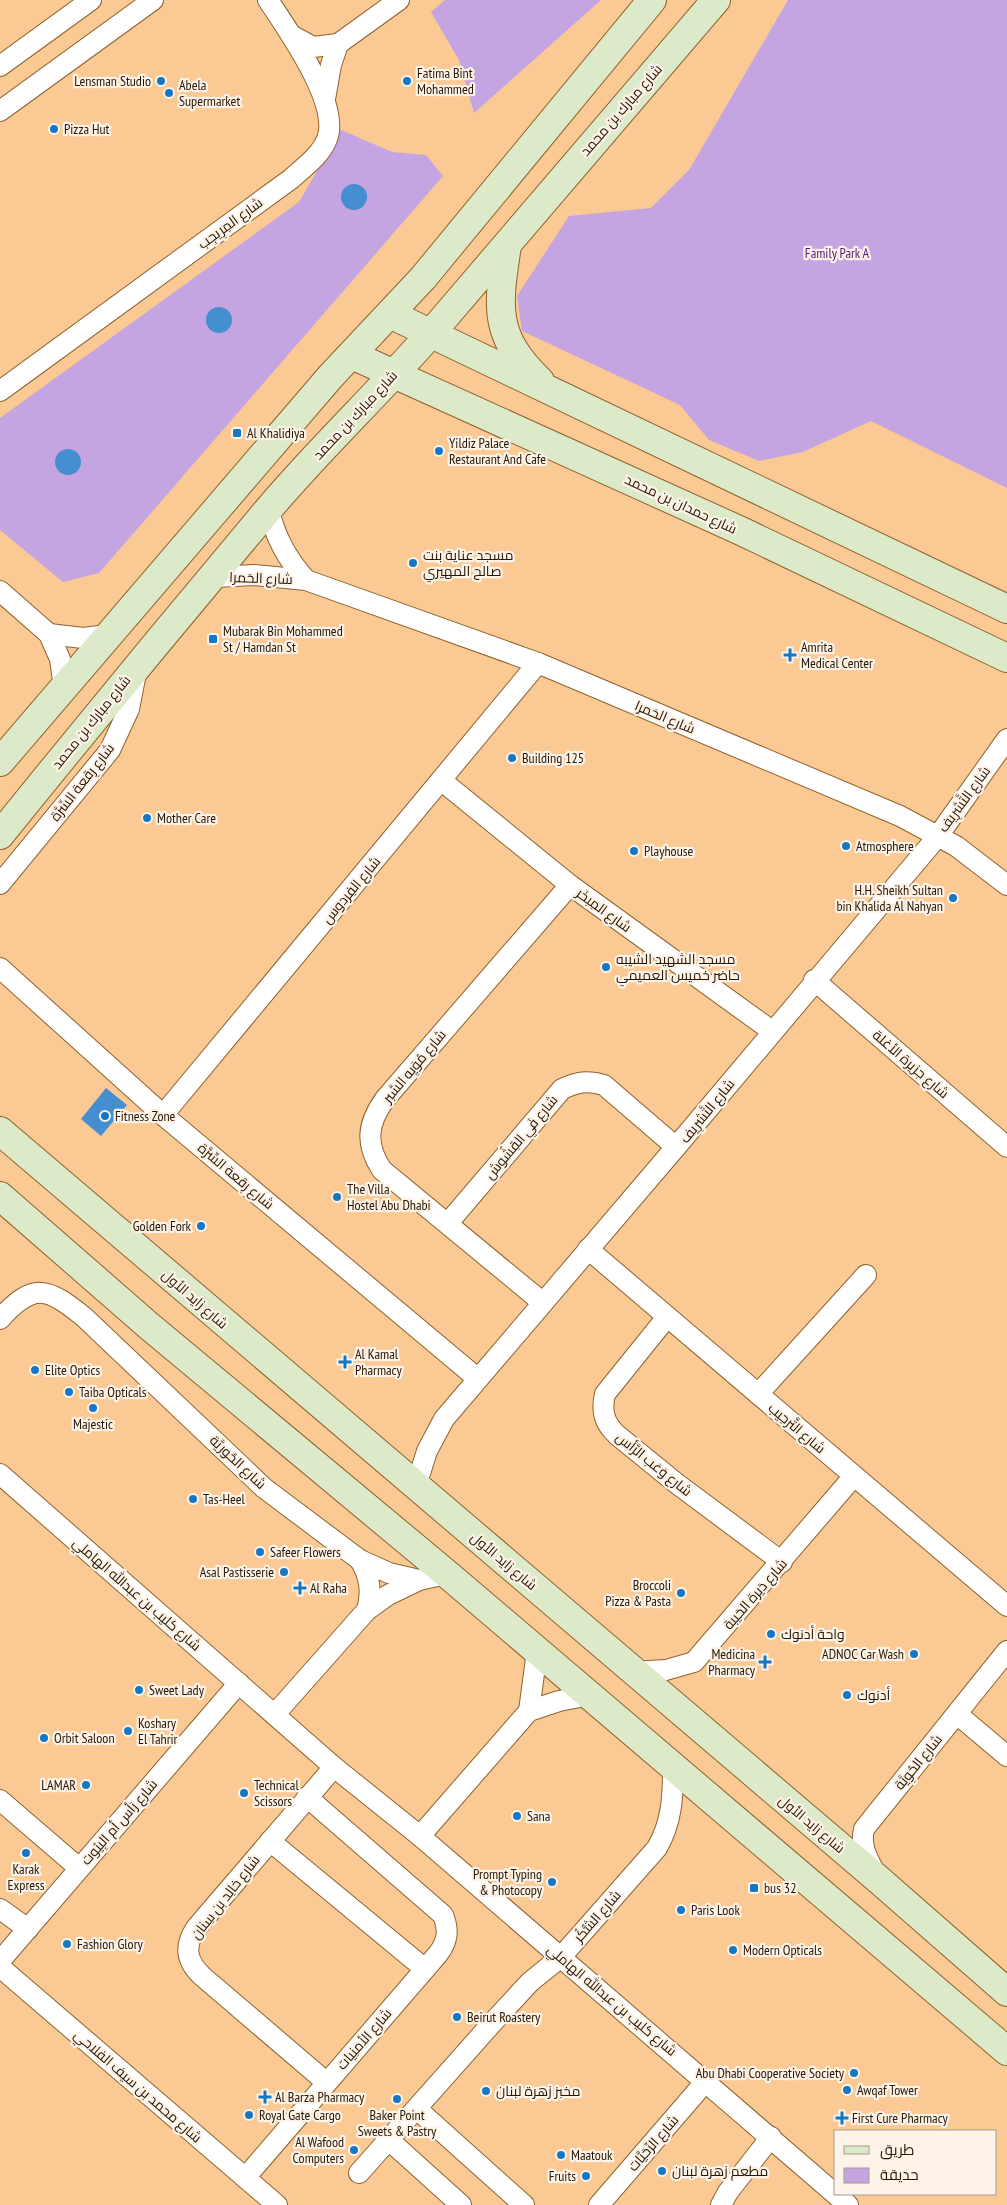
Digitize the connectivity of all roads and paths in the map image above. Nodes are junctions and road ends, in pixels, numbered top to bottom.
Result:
1 (91, 0) edge
2 (153, 0) edge
3 (268, 0) edge
4 (399, 0) edge
5 (716, 0) edge
6 (650, 1) edge
7 (291, 35) junction
8 (338, 44) junction
9 (0, 66) edge
10 (325, 99) junction
11 (0, 111) edge
12 (506, 245) junction
13 (390, 314) junction
14 (429, 335) junction
15 (352, 355) junction
16 (393, 374) junction
17 (0, 391) edge
18 (552, 392) junction
19 (268, 510) junction
20 (215, 577) junction
21 (306, 580) junction
22 (0, 591) edge
23 (1007, 609) edge
24 (48, 634) junction
25 (108, 635) junction
26 (1007, 658) edge
27 (538, 663) junction
28 (138, 666) junction
29 (64, 687) junction
30 (1007, 739) edge
31 (0, 762) edge
32 (442, 781) junction
33 (0, 835) edge
34 (938, 836) junction
35 (0, 884) edge
36 (570, 885) junction
37 (1007, 885) edge
38 (0, 968) edge
39 (814, 980) junction
40 (772, 1032) junction
41 (163, 1115) junction
42 (0, 1131) edge
43 (676, 1147) junction
44 (1007, 1147) edge
45 (0, 1196) edge
46 (448, 1223) junction
47 (588, 1249) junction
48 (866, 1275) dead end
49 (542, 1302) junction
50 (667, 1317) junction
51 (0, 1319) edge
52 (478, 1378) junction
53 (758, 1394) junction
54 (0, 1474) edge
55 (854, 1476) junction
56 (416, 1486) junction
57 (360, 1560) junction
58 (782, 1562) junction
59 (447, 1574) junction
60 (419, 1580) junction
61 (1007, 1606) edge
62 (367, 1610) junction
63 (538, 1651) junction
64 (1007, 1651) edge
65 (632, 1672) junction
66 (240, 1683) junction
67 (590, 1694) junction
68 (529, 1711) junction
69 (274, 1714) junction
70 (958, 1714) junction
71 (1007, 1756) edge
72 (334, 1767) junction
73 (673, 1767) junction
74 (307, 1797) junction
75 (0, 1800) edge
76 (420, 1836) junction
77 (270, 1841) junction
78 (79, 1868) junction
79 (878, 1880) junction
80 (0, 1909) edge
81 (28, 1929) junction
82 (560, 1957) junction
83 (0, 1961) edge
84 (0, 1967) edge
85 (425, 1969) junction
86 (1007, 1992) edge
87 (1007, 2051) edge
88 (706, 2081) junction
89 (326, 2082) junction
90 (418, 2110) junction
91 (771, 2137) junction
92 (390, 2140) junction
93 (359, 2173) dead end
94 (245, 2178) junction
95 (834, 2193) edge
96 (837, 2195) edge
97 (277, 2205) edge
98 (461, 2205) edge
99 (524, 2205) edge
100 (599, 2205) edge
101 (722, 2205) edge
102 (848, 2205) edge

1 - 9 street
2 - 11 street
3 - 7 street, شارع المِرِيجِب
4 - 8 street
5 - 12 main road, شارع مبارك بن محمد
6 - 13 main road
7 - 8 street
7 - 10 street, شارع المِرِيجِب
8 - 10 street
10 - 17 street, شارع المِرِيجِب
12 - 14 main road, شارع مبارك بن محمد
12 - 18 main road
13 - 14 main road
13 - 15 main road
14 - 16 main road, شارع مبارك بن محمد
14 - 18 main road
15 - 16 main road, شارع حمدان بن محمد
15 - 25 main road
16 - 19 main road, شارع مبارك بن محمد
16 - 26 main road, شارع حمدان بن محمد
18 - 23 main road
19 - 20 main road, شارع مبارك بن محمد
19 - 21 street, شارع الحَمرا
20 - 21 street, شارع الحَمرا
20 - 28 main road, شارع مبارك بن محمد
21 - 27 street, شارع الحَمرا
22 - 24 street
24 - 25 street
24 - 29 street
25 - 29 main road
27 - 32 street, شارع الفِردوس
27 - 34 street, شارع الحَمرا
28 - 33 main road, شارع مبارك بن محمد
28 - 35 street, شارع رِقعة السِّرَّة
29 - 31 main road
30 - 34 street, شارع التَّشرِيف
32 - 36 street, شارع المِبخَر
32 - 41 street, شارع الفِردوس
34 - 37 street, شارع الحَمرا
34 - 39 street, شارع التَّشرِيف
36 - 40 street, شارع المِبخَر
36 - 46 street, شارع مُوَيِه السَّبر
38 - 41 street, شارع رِقعة السِّرَّة
39 - 40 street, شارع التَّشرِيف
39 - 44 street, شارع جزيرة الأغلة
40 - 43 street, شارع التَّشرِيف
41 - 52 street, شارع رِقعة السِّرَّة
42 - 56 main road, شارع زايد الأول
43 - 46 street, شارع فَي القِشُوش
43 - 47 street, شارع التَّشرِيف
45 - 59 main road
46 - 49 street, شارع مُوَيِه السَّبر
47 - 49 street, شارع التَّشرِيف
47 - 50 street, شارع التَّرحِيب
48 - 53 street
49 - 52 street, شارع التَّشرِيف
50 - 53 street, شارع التَّرحِيب
50 - 58 street, شارع وَعَب الرَّأس
51 - 57 street, شارع الحُوريَّة
52 - 56 street, شارع التَّشرِيف
53 - 55 street, شارع التَّرحِيب
54 - 66 street, شارع كليب بن عبدالله الهاملي
55 - 58 street, شارع دَيرة الحَيبة
55 - 61 street, شارع التَّرحِيب
56 - 65 main road, شارع زايد الأول
57 - 60 street, شارع الحُوريَّة
57 - 62 street
58 - 65 street, شارع دَيرة الحَيبة
59 - 60 street, شارع الحُوريَّة
59 - 63 main road
60 - 62 street
62 - 69 street
63 - 67 main road
63 - 68 street
64 - 70 street, شارع الحُوِيَّة
65 - 79 main road, شارع زايد الأول
66 - 69 street, شارع كليب بن عبدالله الهاملي
66 - 78 street, شارع رَأس أم البِيُوت
67 - 68 street
67 - 73 main road
68 - 76 street
69 - 72 street, شارع كليب بن عبدالله الهاملي
70 - 71 street
70 - 79 street, شارع الحُوِيَّة
72 - 74 street, شارع خالِد بن سِنان
72 - 76 street, شارع كليب بن عبدالله الهاملي
73 - 82 street, شارع الشُّكُر
73 - 87 main road
74 - 77 street, شارع خالِد بن سِنان
74 - 85 street, شارع الأمنِيات
75 - 78 street
76 - 82 street, شارع كليب بن عبدالله الهاملي
77 - 85 street
77 - 89 street, شارع خالِد بن سِنان
78 - 81 street, شارع رَأس أم البِيُوت
79 - 86 main road, شارع زايد الأول
80 - 81 street
81 - 83 street, شارع رَأس أم البِيُوت
82 - 88 street, شارع كليب بن عبدالله الهاملي
82 - 90 street, شارع الشُّكُر
84 - 94 street, شارع محمد بن سيف الفلاحي
85 - 89 street, شارع الأمنِيات
88 - 91 street, شارع كليب بن عبدالله الهاملي
88 - 100 street, شارع الرِّحَيَّات
89 - 94 street, شارع الأمنِيات
90 - 92 street, شارع الشُّكُر
90 - 99 street
91 - 95 street, شارع كليب بن عبدالله الهاملي
91 - 101 street
92 - 93 street, شارع الشُّكُر
92 - 98 street
94 - 97 street, شارع محمد بن سيف الفلاحي
96 - 102 street, شارع كليب بن عبدالله الهاملي

